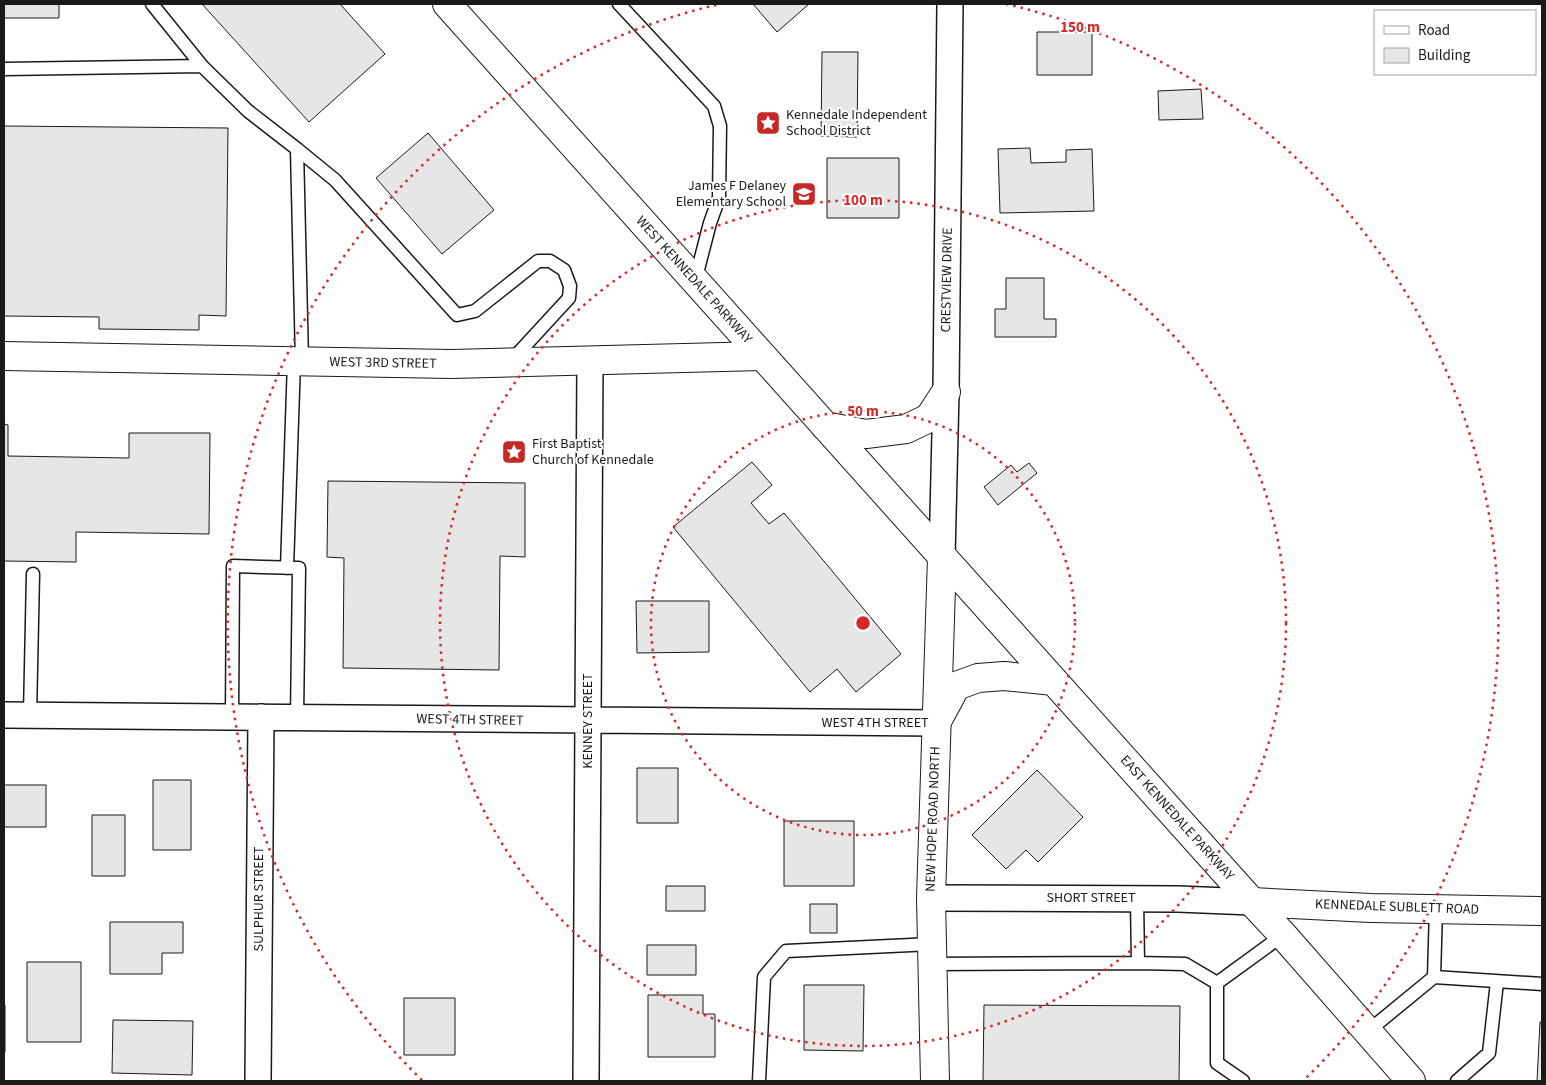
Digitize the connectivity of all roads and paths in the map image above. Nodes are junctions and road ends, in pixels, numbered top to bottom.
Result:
1 (152, 4) edge
2 (446, 4) edge
3 (619, 4) edge
4 (950, 4) edge
5 (202, 66) junction
6 (4, 69) edge
7 (297, 149) junction
8 (695, 281) junction
9 (4, 356) edge
10 (762, 356) junction
11 (590, 360) junction
12 (298, 361) junction
13 (510, 363) junction
14 (946, 392) junction
15 (825, 426) junction
16 (942, 557) junction
17 (287, 568) junction
18 (33, 574) dead end
19 (1054, 681) junction
20 (4, 715) edge
21 (30, 715) junction
22 (232, 717) junction
23 (261, 717) junction
24 (297, 718) junction
25 (588, 721) junction
26 (936, 724) junction
27 (931, 898) junction
28 (1138, 898) junction
29 (1252, 902) junction
30 (1436, 909) junction
31 (1542, 911) edge
32 (1283, 935) junction
33 (932, 954) junction
34 (1138, 963) junction
35 (1434, 977) junction
36 (1497, 982) junction
37 (1217, 984) junction
38 (1542, 984) edge
39 (1367, 1032) junction
40 (258, 1081) edge
41 (586, 1081) edge
42 (759, 1081) edge
43 (935, 1081) edge
44 (1243, 1081) edge
45 (1411, 1081) edge
46 (1456, 1081) edge

1 - 5 lane
2 - 8 main road, WEST KENNEDALE PARKWAY
3 - 8 lane
4 - 14 street, CRESTVIEW DRIVE
5 - 6 lane
5 - 7 lane
7 - 12 lane
7 - 13 lane
8 - 10 main road, WEST KENNEDALE PARKWAY
9 - 12 main road, WEST 3RD STREET
10 - 11 main road, WEST 3RD STREET
10 - 15 main road, WEST KENNEDALE PARKWAY
11 - 13 main road, WEST 3RD STREET
11 - 25 street, KENNEY STREET
12 - 13 main road, WEST 3RD STREET
12 - 17 lane
14 - 15 main road
14 - 16 street, CRESTVIEW DRIVE
15 - 16 main road, WEST KENNEDALE PARKWAY
16 - 19 main road, EAST KENNEDALE PARKWAY
16 - 26 main road, NEW HOPE ROAD NORTH
17 - 22 lane
17 - 24 lane
18 - 21 lane
19 - 26 main road
19 - 29 main road, EAST KENNEDALE PARKWAY
20 - 21 street, WEST 4TH STREET
21 - 22 street, WEST 4TH STREET
22 - 23 street, WEST 4TH STREET
23 - 24 street, WEST 4TH STREET
23 - 40 street, SULPHUR STREET
24 - 25 street, WEST 4TH STREET
25 - 26 street, WEST 4TH STREET
25 - 41 street, KENNEY STREET
26 - 27 main road, NEW HOPE ROAD NORTH
27 - 28 street, SHORT STREET
27 - 33 main road, NEW HOPE ROAD NORTH
28 - 29 street, SHORT STREET
28 - 34 lane
29 - 30 main road, KENNEDALE SUBLETT ROAD
29 - 32 main road, EAST KENNEDALE PARKWAY
30 - 31 main road, KENNEDALE SUBLETT ROAD
30 - 35 lane
32 - 37 lane
32 - 39 main road, EAST KENNEDALE PARKWAY
33 - 34 lane
33 - 42 lane
33 - 43 main road, NEW HOPE ROAD NORTH
34 - 37 lane
35 - 36 lane
35 - 39 lane
36 - 38 lane
36 - 46 lane
37 - 44 lane
39 - 45 main road, EAST KENNEDALE PARKWAY

